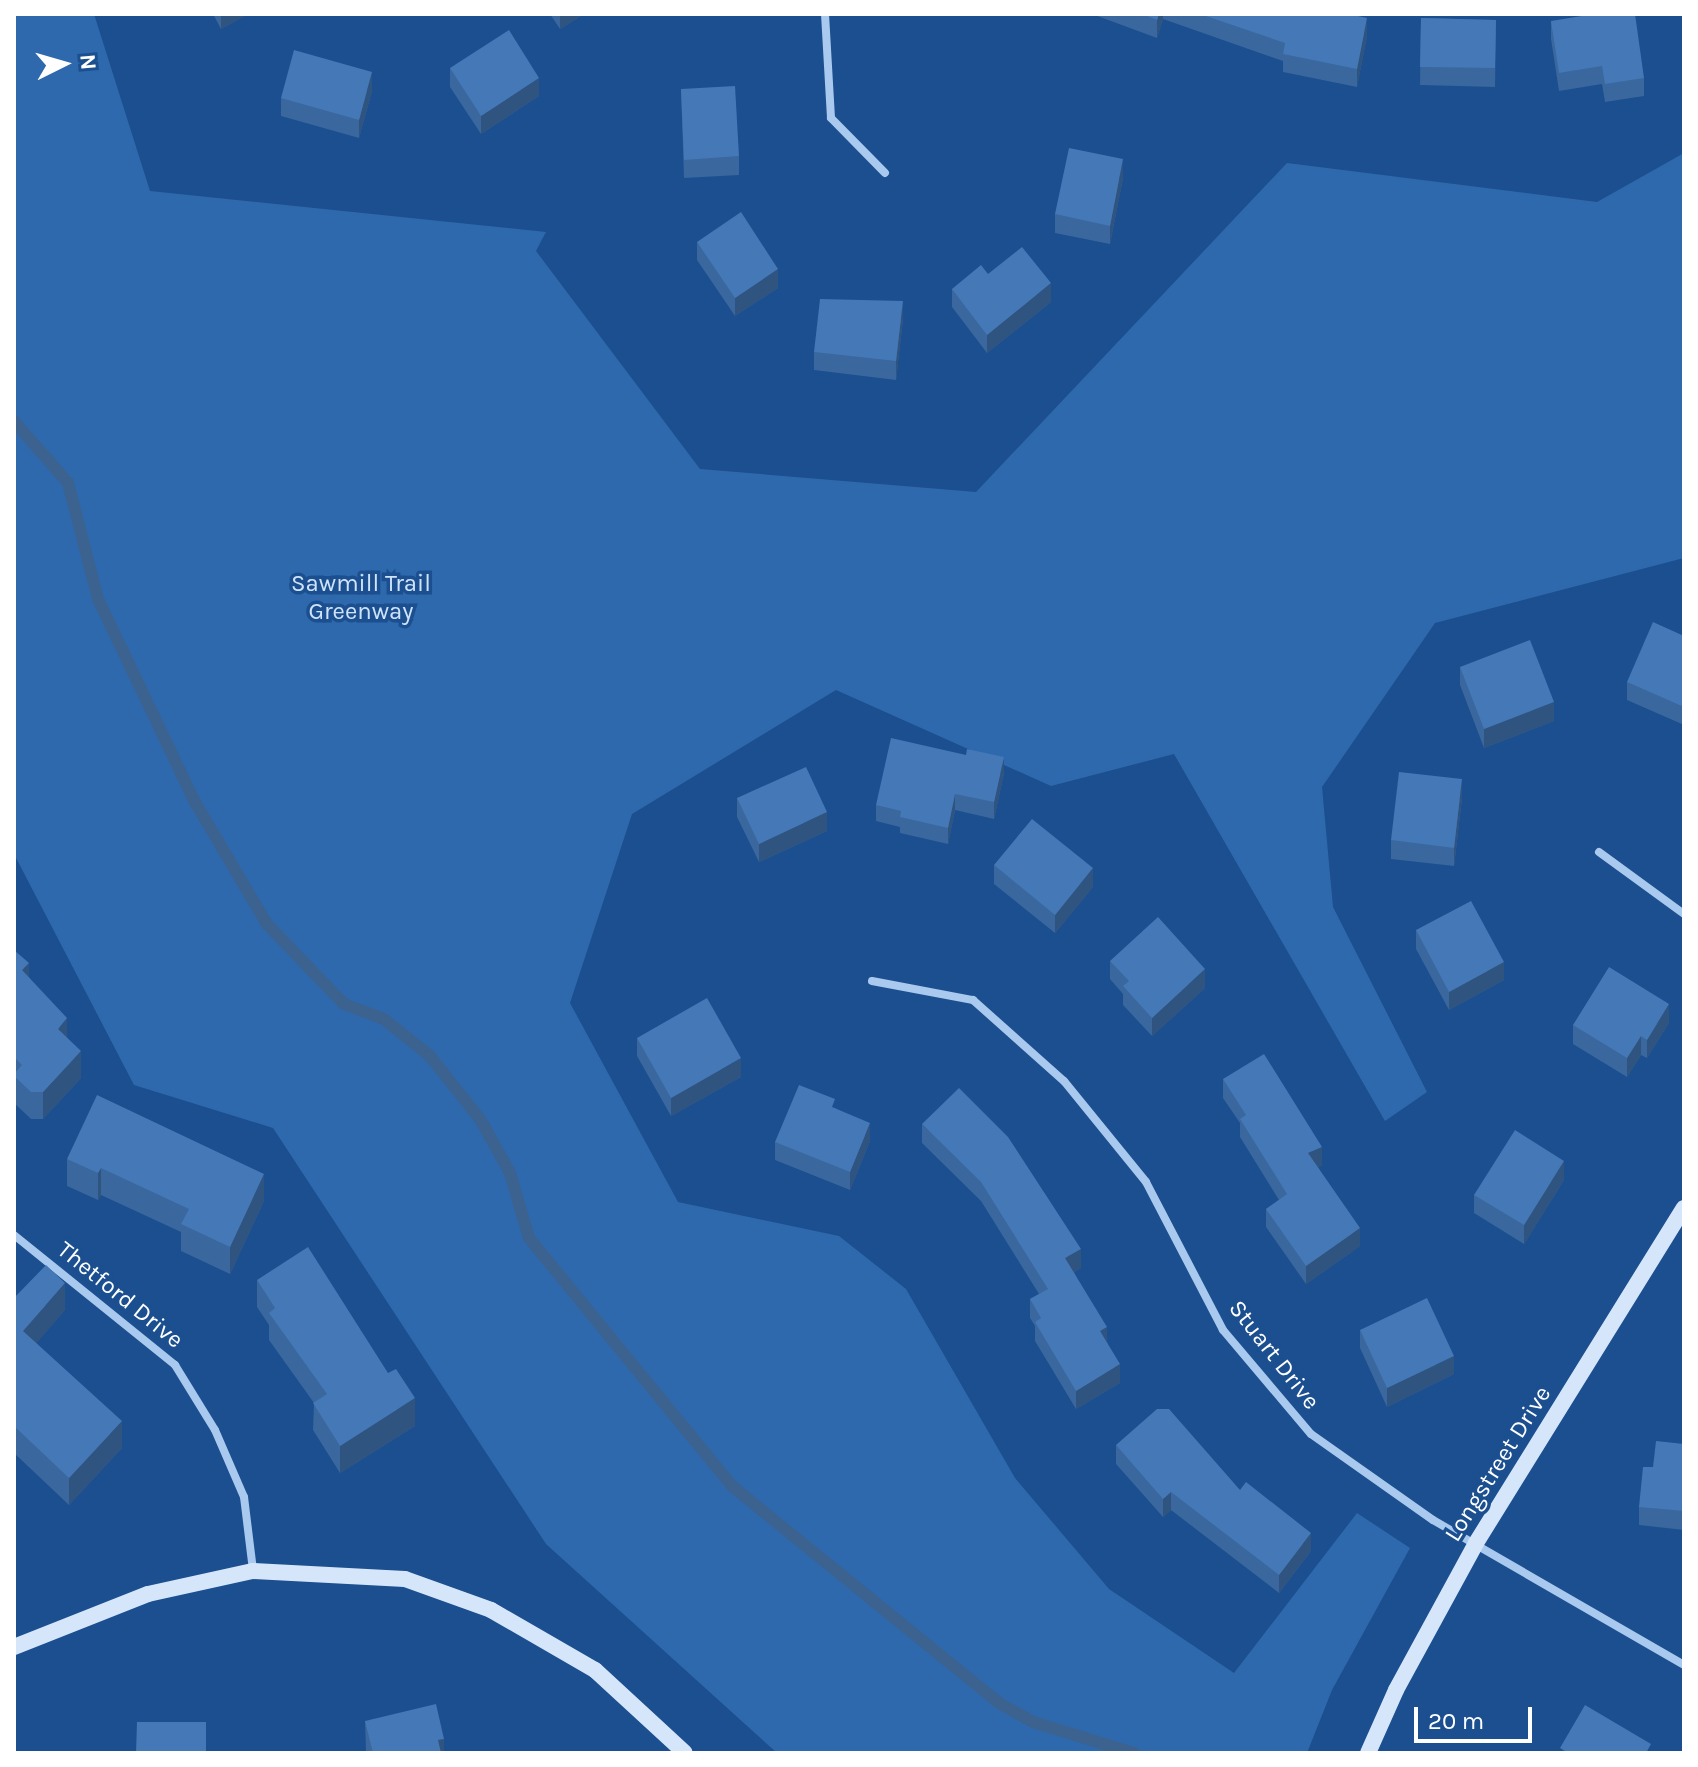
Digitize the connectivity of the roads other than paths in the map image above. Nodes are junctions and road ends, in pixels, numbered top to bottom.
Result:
1 (825, 14) edge
2 (885, 173) dead end
3 (1599, 852) dead end
4 (1684, 914) edge
5 (872, 981) dead end
6 (1684, 1208) edge
7 (14, 1235) edge
8 (1476, 1543) junction
9 (253, 1571) junction
10 (14, 1647) edge
11 (1684, 1665) edge
12 (685, 1753) edge
13 (1368, 1753) edge

1 - 2 street
3 - 4 street
5 - 8 street, Stuart Drive
6 - 8 street, Longstreet Drive
7 - 9 street, Thetford Drive
8 - 11 street, Stuart Drive
8 - 13 street, Longstreet Drive
9 - 10 street
9 - 12 street

